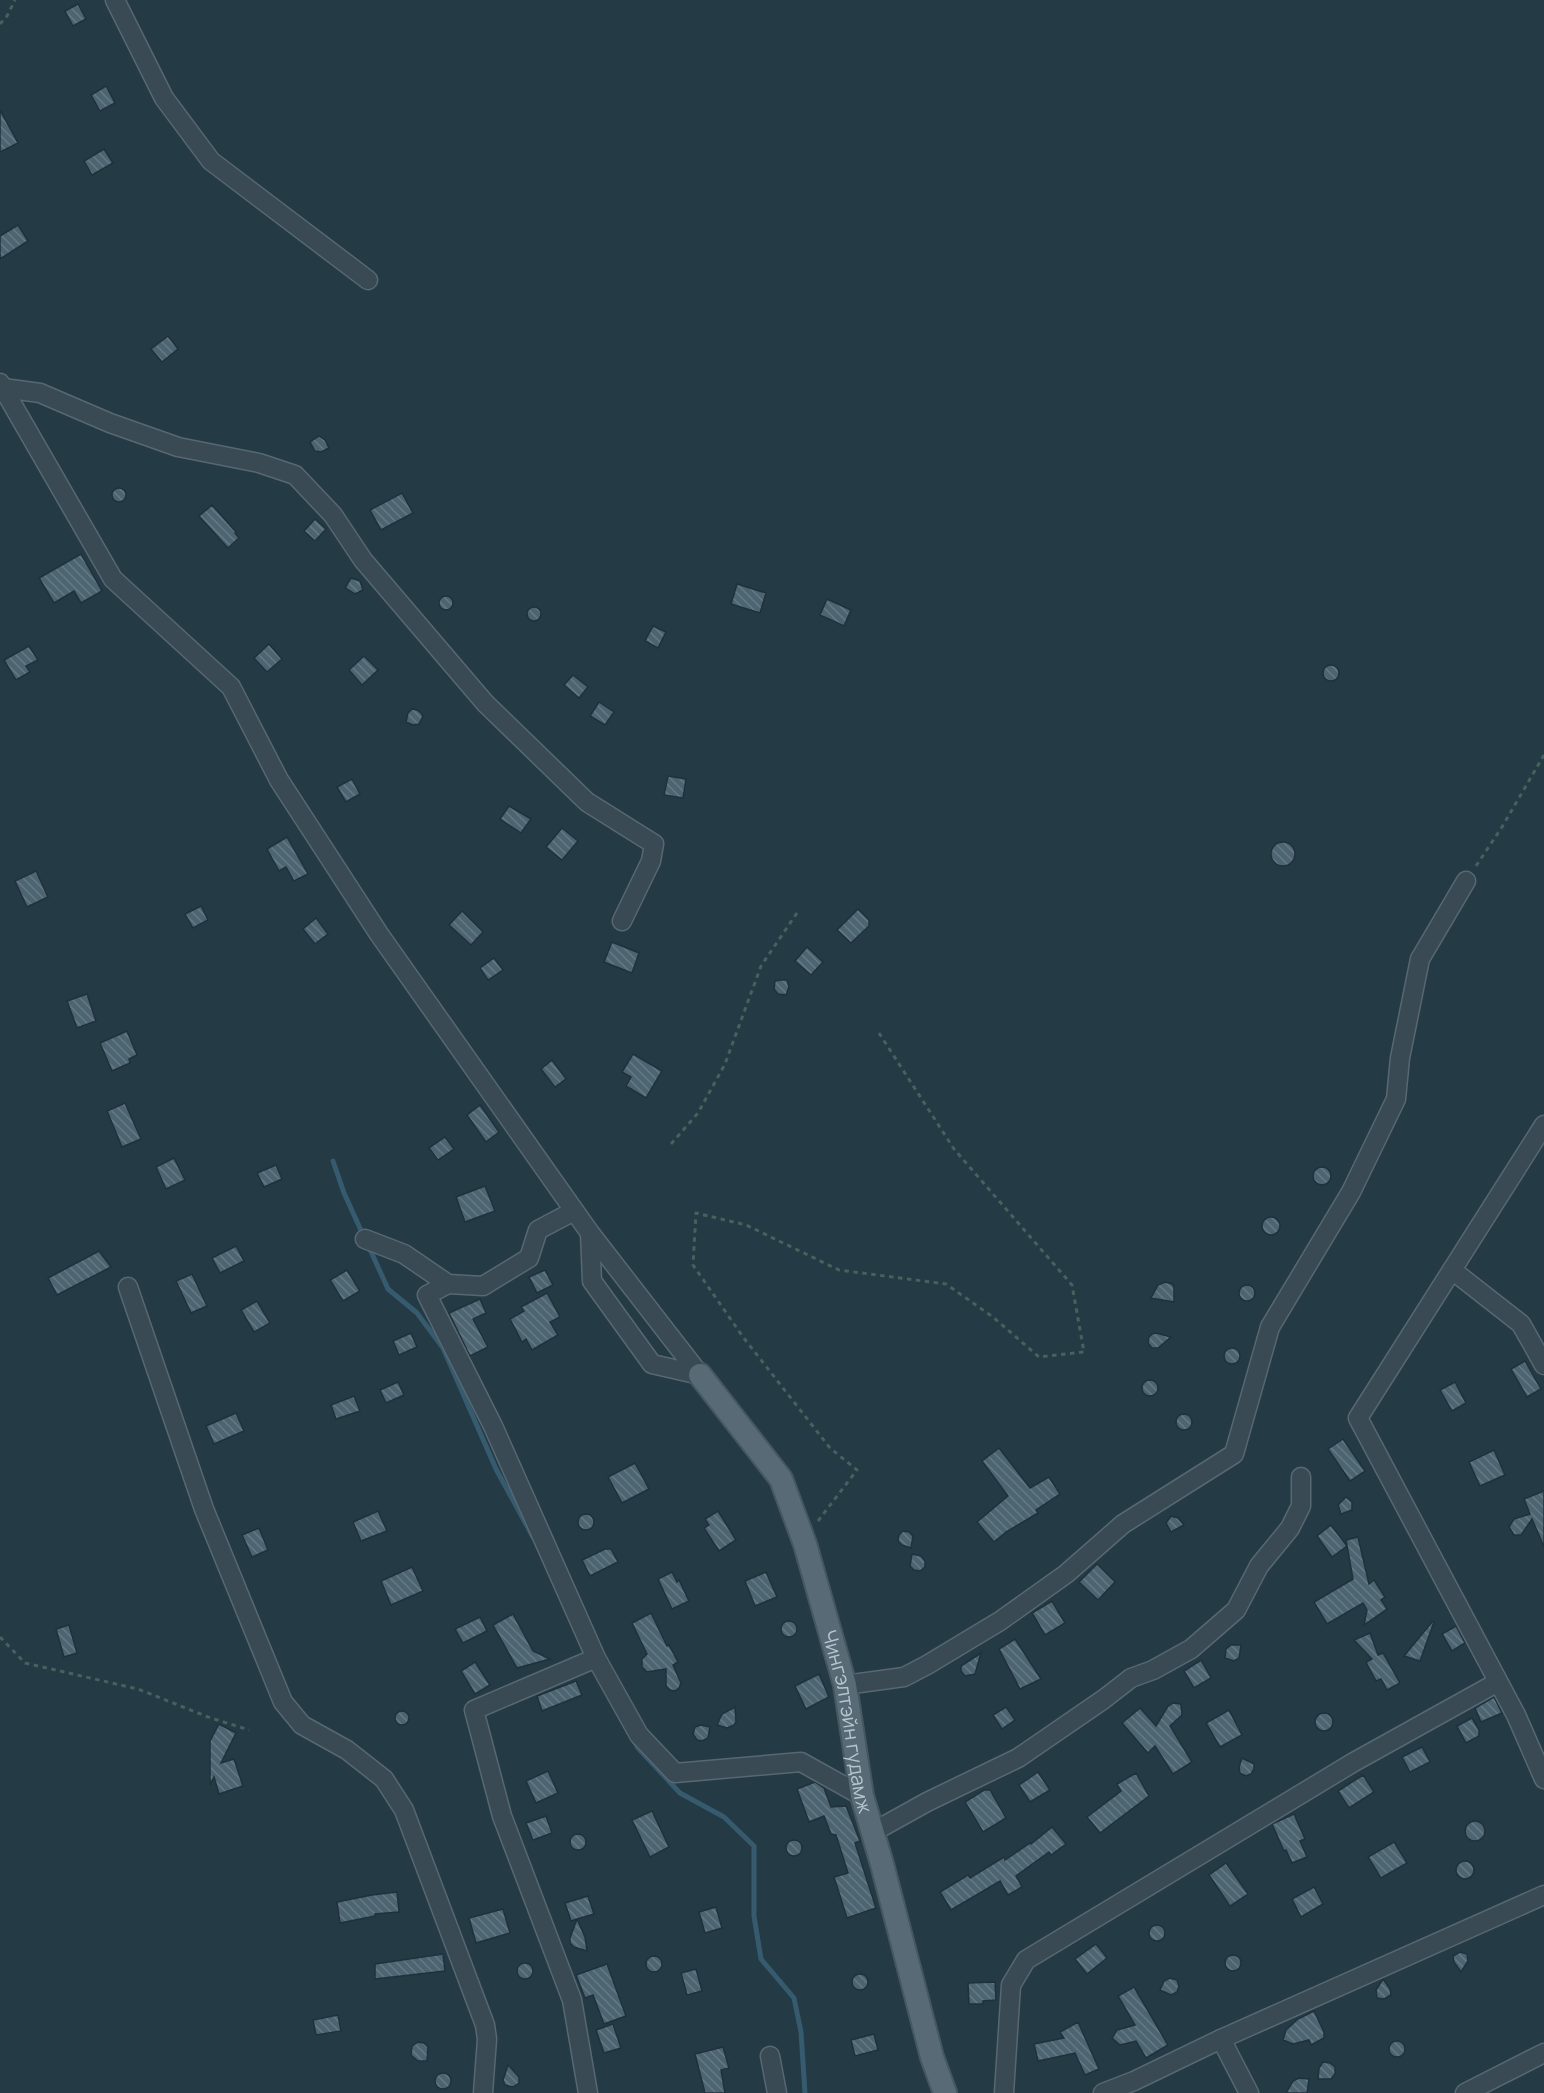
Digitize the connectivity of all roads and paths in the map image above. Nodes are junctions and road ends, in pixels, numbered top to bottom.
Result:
1 (15, 0) edge
2 (115, 0) edge
3 (0, 24) edge
4 (368, 280) dead end
5 (1, 385) edge
6 (1544, 755) edge
7 (1466, 881) joint
8 (799, 910) dead end
9 (622, 921) dead end
10 (879, 1033) dead end
11 (1544, 1125) edge
12 (671, 1144) dead end
13 (574, 1210) junction
14 (590, 1233) junction
15 (365, 1239) dead end
16 (1452, 1270) junction
17 (448, 1284) junction
18 (128, 1287) dead end
19 (1544, 1365) edge
20 (700, 1375) junction
21 (1301, 1477) dead end
22 (812, 1528) dead end
23 (0, 1637) edge
24 (596, 1658) junction
25 (1498, 1682) junction
26 (845, 1685) junction
27 (249, 1730) dead end
28 (1544, 1779) edge
29 (862, 1796) junction
30 (873, 1832) junction
31 (1544, 1895) edge
32 (1221, 2039) junction
33 (1544, 2053) edge
34 (770, 2056) dead end
35 (483, 2093) edge
36 (588, 2093) edge
37 (777, 2093) edge
38 (945, 2093) edge
39 (1004, 2093) edge
40 (1103, 2093) edge
41 (1249, 2093) edge
42 (1465, 2093) edge

1 - 3 path
2 - 4 street
5 - 9 street
5 - 13 street
6 - 7 path
7 - 26 street
8 - 12 path
10 - 22 path
11 - 16 street
13 - 14 street
13 - 17 street
14 - 20 street
14 - 20 street
15 - 17 street
16 - 19 street
16 - 25 street
17 - 24 street
18 - 35 street
20 - 26 main road, Чингэлтэйн гудамж
21 - 30 street
23 - 27 path
24 - 29 street
24 - 36 street
25 - 28 street
25 - 39 street
26 - 29 main road, Чингэлтэйн гудамж
29 - 30 main road, Чингэлтэйн гудамж
30 - 38 main road, Чингэлтэйн гудамж
31 - 32 street
32 - 40 street
32 - 41 street
33 - 42 street
34 - 37 street

